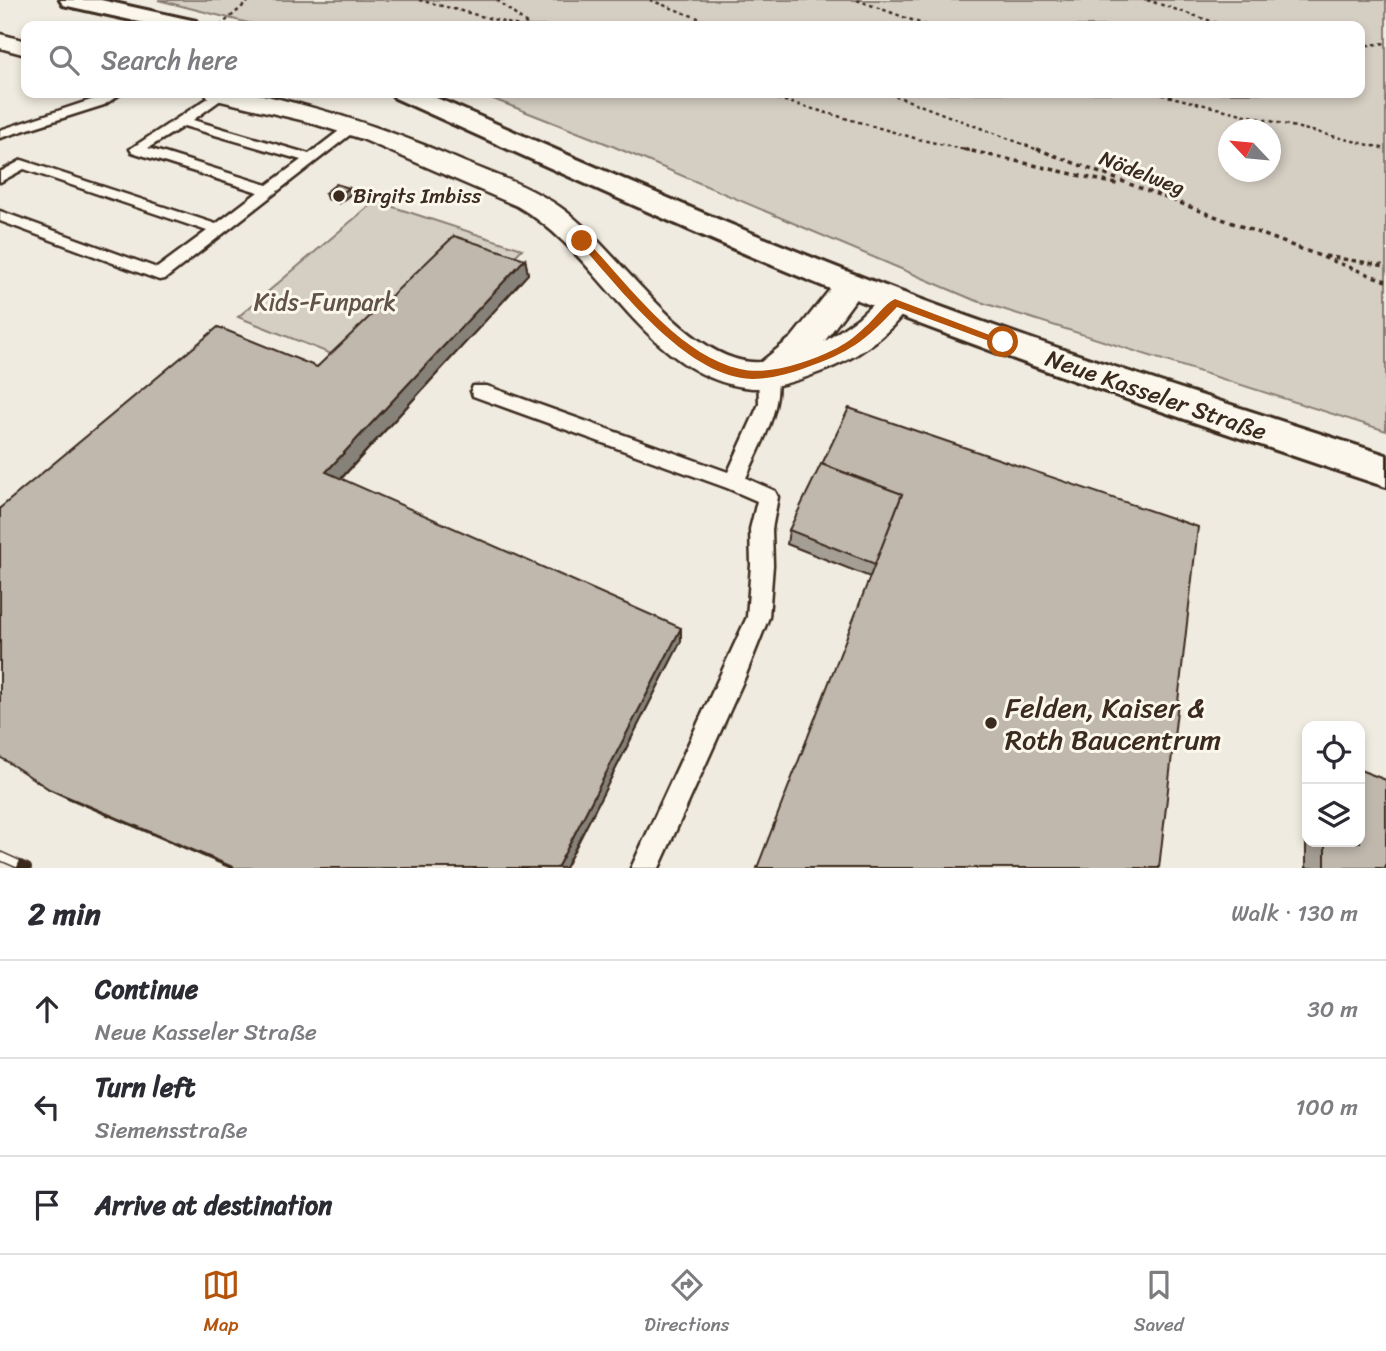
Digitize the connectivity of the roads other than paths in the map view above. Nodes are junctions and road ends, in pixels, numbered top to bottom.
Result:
1 (71, 0) edge
2 (166, 21) edge
3 (0, 41) edge
4 (21, 47) edge
5 (107, 98) edge
6 (213, 98) edge
7 (240, 98) edge
8 (416, 98) edge
9 (182, 121) junction
10 (353, 127) junction
11 (0, 134) edge
12 (313, 159) junction
13 (0, 178) edge
14 (270, 191) junction
15 (0, 216) edge
16 (219, 230) junction
17 (850, 285) junction
18 (895, 302) junction
19 (767, 373) junction
20 (480, 391) dead end
21 (1386, 471) edge
22 (734, 481) junction
23 (645, 868) edge

1 - 2 main road
3 - 4 street
5 - 11 lane
6 - 9 lane
7 - 10 street
8 - 17 main road, Neue Kasseler Straße
9 - 12 lane
9 - 14 lane
10 - 12 lane
10 - 19 street
12 - 14 lane
13 - 16 lane
14 - 16 lane
15 - 16 lane
17 - 18 main road, Neue Kasseler Straße
17 - 19 street
18 - 19 street
18 - 21 main road, Neue Kasseler Straße
19 - 22 lane
20 - 22 lane
22 - 23 lane

